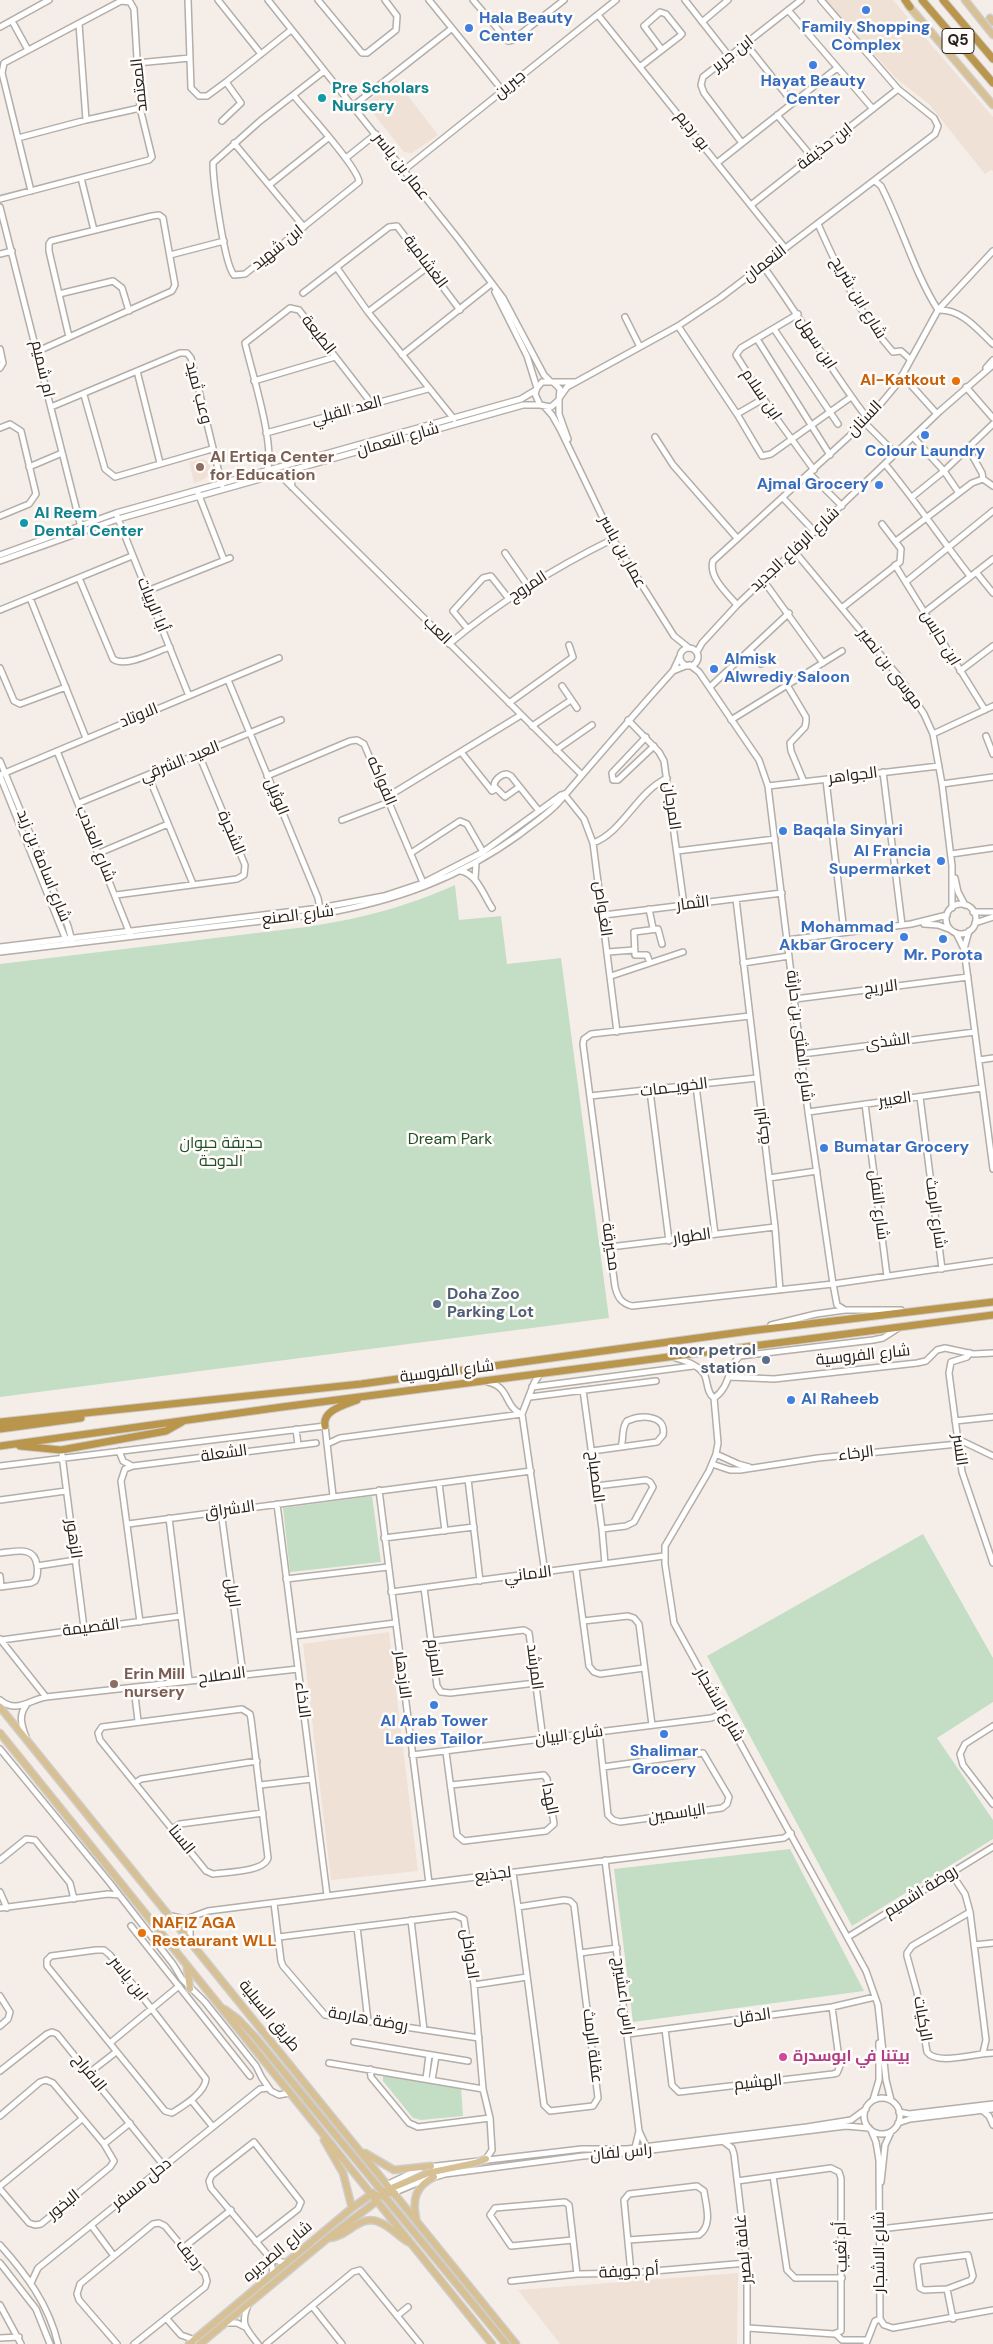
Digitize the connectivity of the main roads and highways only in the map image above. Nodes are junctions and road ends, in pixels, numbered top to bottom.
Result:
1 (904, 0) edge
2 (922, 0) edge
3 (943, 0) edge
4 (964, 0) edge
5 (910, 7) joint
6 (993, 35) edge
7 (993, 59) edge
8 (993, 83) edge
9 (993, 105) edge
10 (993, 1302) edge
11 (993, 1315) edge
12 (364, 1396) junction
13 (127, 1409) junction
14 (183, 1421) junction
15 (0, 1422) edge
16 (324, 1424) road end
17 (0, 1431) edge
18 (10, 1445) junction
19 (0, 1446) edge
20 (0, 1707) edge
21 (0, 1733) edge
22 (186, 1966) junction
23 (190, 1989) road end
24 (219, 2006) junction
25 (313, 2123) junction
26 (359, 2150) junction
27 (486, 2159) road end
28 (431, 2166) road end
29 (434, 2177) road end
30 (391, 2188) junction
31 (371, 2194) junction
32 (381, 2195) junction
33 (352, 2208) junction
34 (417, 2222) junction
35 (328, 2238) junction
36 (412, 2244) junction
37 (195, 2343) edge
38 (492, 2344) edge
39 (506, 2344) edge
40 (516, 2344) edge

1 - 5 highway
2 - 8 highway, Q5
3 - 7 highway, Q5
4 - 6 main road
5 - 9 main road
10 - 13 highway, شارع الفروسية
11 - 12 highway, شارع الفروسية
12 - 14 highway, شارع الفروسية
12 - 16 highway
13 - 15 highway, شارع الفروسية
13 - 17 highway
14 - 18 highway, شارع الفروسية
14 - 18 highway
18 - 19 highway, شارع الفروسية
20 - 26 main road, طريق السيلية
21 - 22 main road, طريق السيلية
22 - 23 main road
22 - 24 main road, طريق السيلية
24 - 25 main road, طريق السيلية
24 - 32 main road
25 - 31 main road, طريق السيلية
25 - 33 main road
26 - 28 main road
26 - 30 main road, طريق السيلية
27 - 30 main road
29 - 34 main road
30 - 32 main road
30 - 34 main road, طريق السيلية
31 - 32 main road, شارع الصديره
31 - 33 main road, شارع الصديره
32 - 35 main road, شارع الصديره
32 - 36 main road
32 - 39 main road
33 - 37 main road, شارع الصديره
34 - 40 main road, طريق السيلية
35 - 36 main road
35 - 37 main road, شارع الصديره
36 - 38 main road

